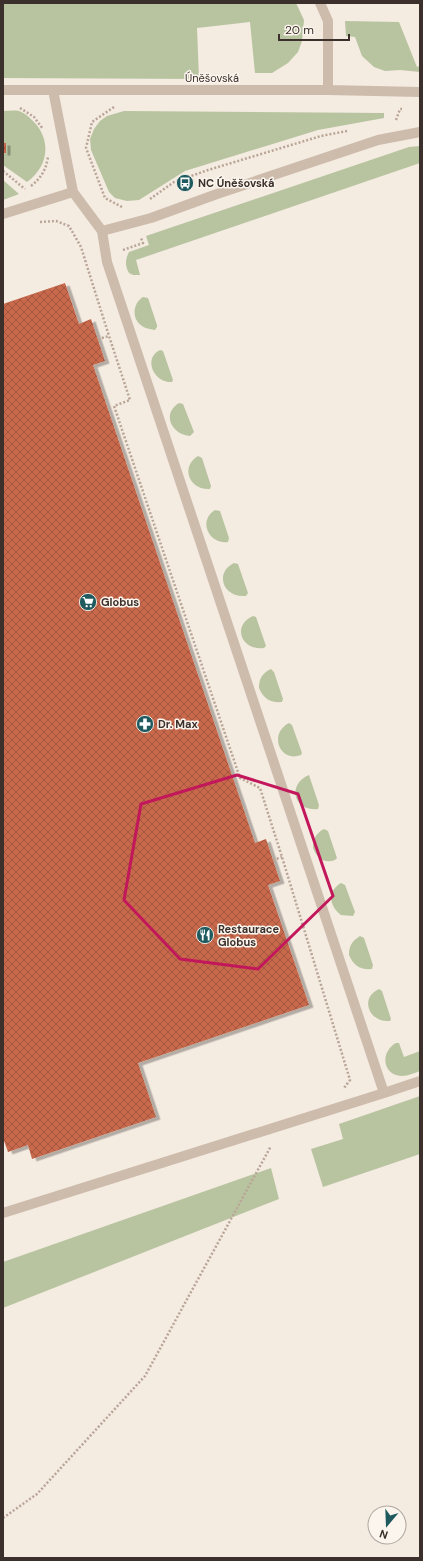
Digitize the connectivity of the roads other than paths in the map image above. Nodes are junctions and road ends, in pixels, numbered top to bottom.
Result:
1 (320, 3) edge
2 (3, 90) edge
3 (53, 90) junction
4 (328, 90) junction
5 (420, 92) edge
6 (420, 132) edge
7 (73, 192) junction
8 (3, 214) edge
9 (102, 231) junction
10 (420, 1081) edge
11 (384, 1093) junction
12 (3, 1213) edge

1 - 4 street
2 - 3 street, Úněšovská
3 - 4 street, Úněšovská
3 - 7 street
4 - 5 street, Úněšovská
6 - 9 street
7 - 8 street
7 - 9 street
9 - 11 street
10 - 11 street
11 - 12 street

